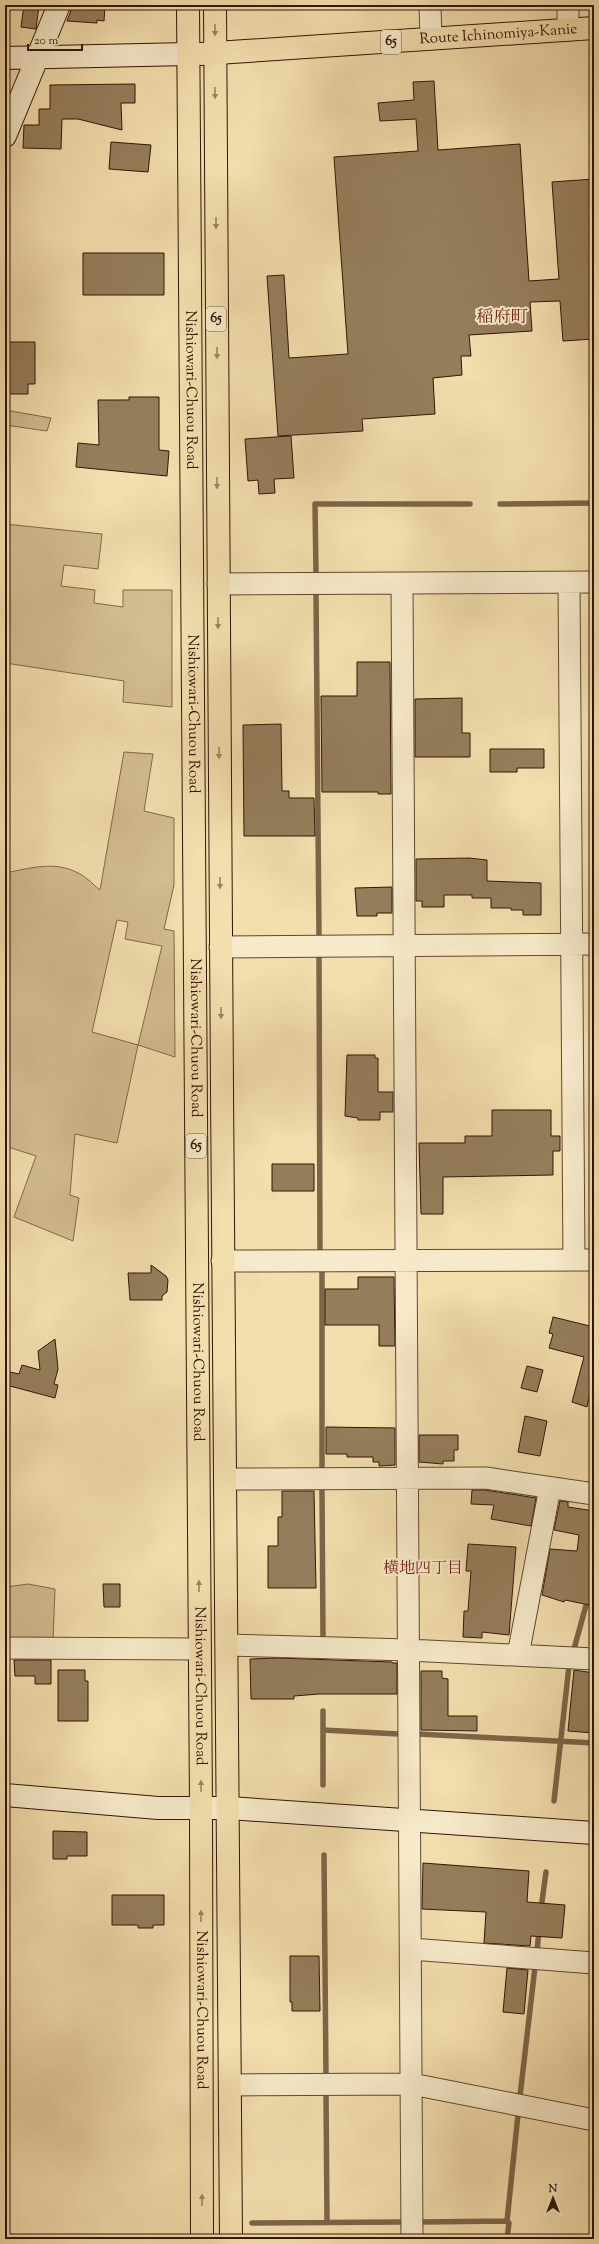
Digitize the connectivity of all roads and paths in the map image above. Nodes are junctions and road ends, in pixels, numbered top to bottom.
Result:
1 (59, 5) edge
2 (188, 5) edge
3 (215, 5) edge
4 (430, 5) edge
5 (568, 5) edge
6 (594, 28) edge
7 (568, 30) junction
8 (431, 39) junction
9 (188, 54) junction
10 (215, 54) junction
11 (38, 57) junction
12 (5, 58) edge
13 (5, 136) edge
14 (594, 582) edge
15 (569, 583) junction
16 (218, 584) junction
17 (402, 584) junction
18 (572, 944) junction
19 (594, 944) edge
20 (404, 945) junction
21 (220, 947) junction
22 (405, 1260) junction
23 (584, 1260) edge
24 (222, 1261) junction
25 (407, 1478) junction
26 (225, 1479) junction
27 (550, 1488) junction
28 (594, 1494) edge
29 (227, 1645) junction
30 (5, 1648) edge
31 (200, 1649) junction
32 (408, 1650) junction
33 (518, 1655) junction
34 (594, 1659) edge
35 (5, 1795) edge
36 (201, 1808) junction
37 (229, 1808) junction
38 (410, 1820) junction
39 (594, 1833) edge
40 (411, 1949) junction
41 (594, 1963) edge
42 (412, 2084) junction
43 (230, 2085) junction
44 (594, 2120) edge
45 (202, 2239) edge
46 (231, 2239) edge
47 (412, 2239) edge

1 - 11 street
2 - 9 main road
3 -> 10 main road
4 - 8 street
5 - 7 street
6 - 7 main road, Route Ichinomiya-Kanie / 65
7 - 8 main road, Route Ichinomiya-Kanie / 65
8 - 10 main road, Route Ichinomiya-Kanie / 65
9 - 10 main road, Route Ichinomiya-Kanie / 65
9 - 11 street
31 -> 9 main road, Nishiowari-Chuou Road / 65
10 -> 16 main road, Nishiowari-Chuou Road / 65
11 - 12 street
11 - 13 street
14 - 15 street
15 - 17 street
15 - 18 street
16 - 17 street
16 -> 21 main road, Nishiowari-Chuou Road / 65
17 - 20 street
18 - 19 street
18 - 20 street
18 - 23 street
20 - 21 street
20 - 22 street
21 -> 24 main road, Nishiowari-Chuou Road / 65
22 - 23 street
22 - 24 street
22 - 25 street
24 - 26 main road, Nishiowari-Chuou Road / 65
25 - 26 street
25 - 27 street
25 - 32 street
26 - 29 main road, Nishiowari-Chuou Road / 65
27 - 28 street
27 - 33 street
29 - 32 street
29 - 37 main road, Nishiowari-Chuou Road / 65
30 - 31 street
36 -> 31 main road, Nishiowari-Chuou Road / 65
32 - 33 street
32 - 38 street
33 - 34 street
35 - 36 street
36 - 37 street
45 -> 36 main road, Nishiowari-Chuou Road / 65
37 - 38 street
37 - 43 main road, Nishiowari-Chuou Road / 65
38 - 39 street
38 - 40 street
40 - 41 street
40 - 42 street
42 - 43 street
42 - 44 street
42 - 47 street
43 - 46 main road, Nishiowari-Chuou Road / 65

